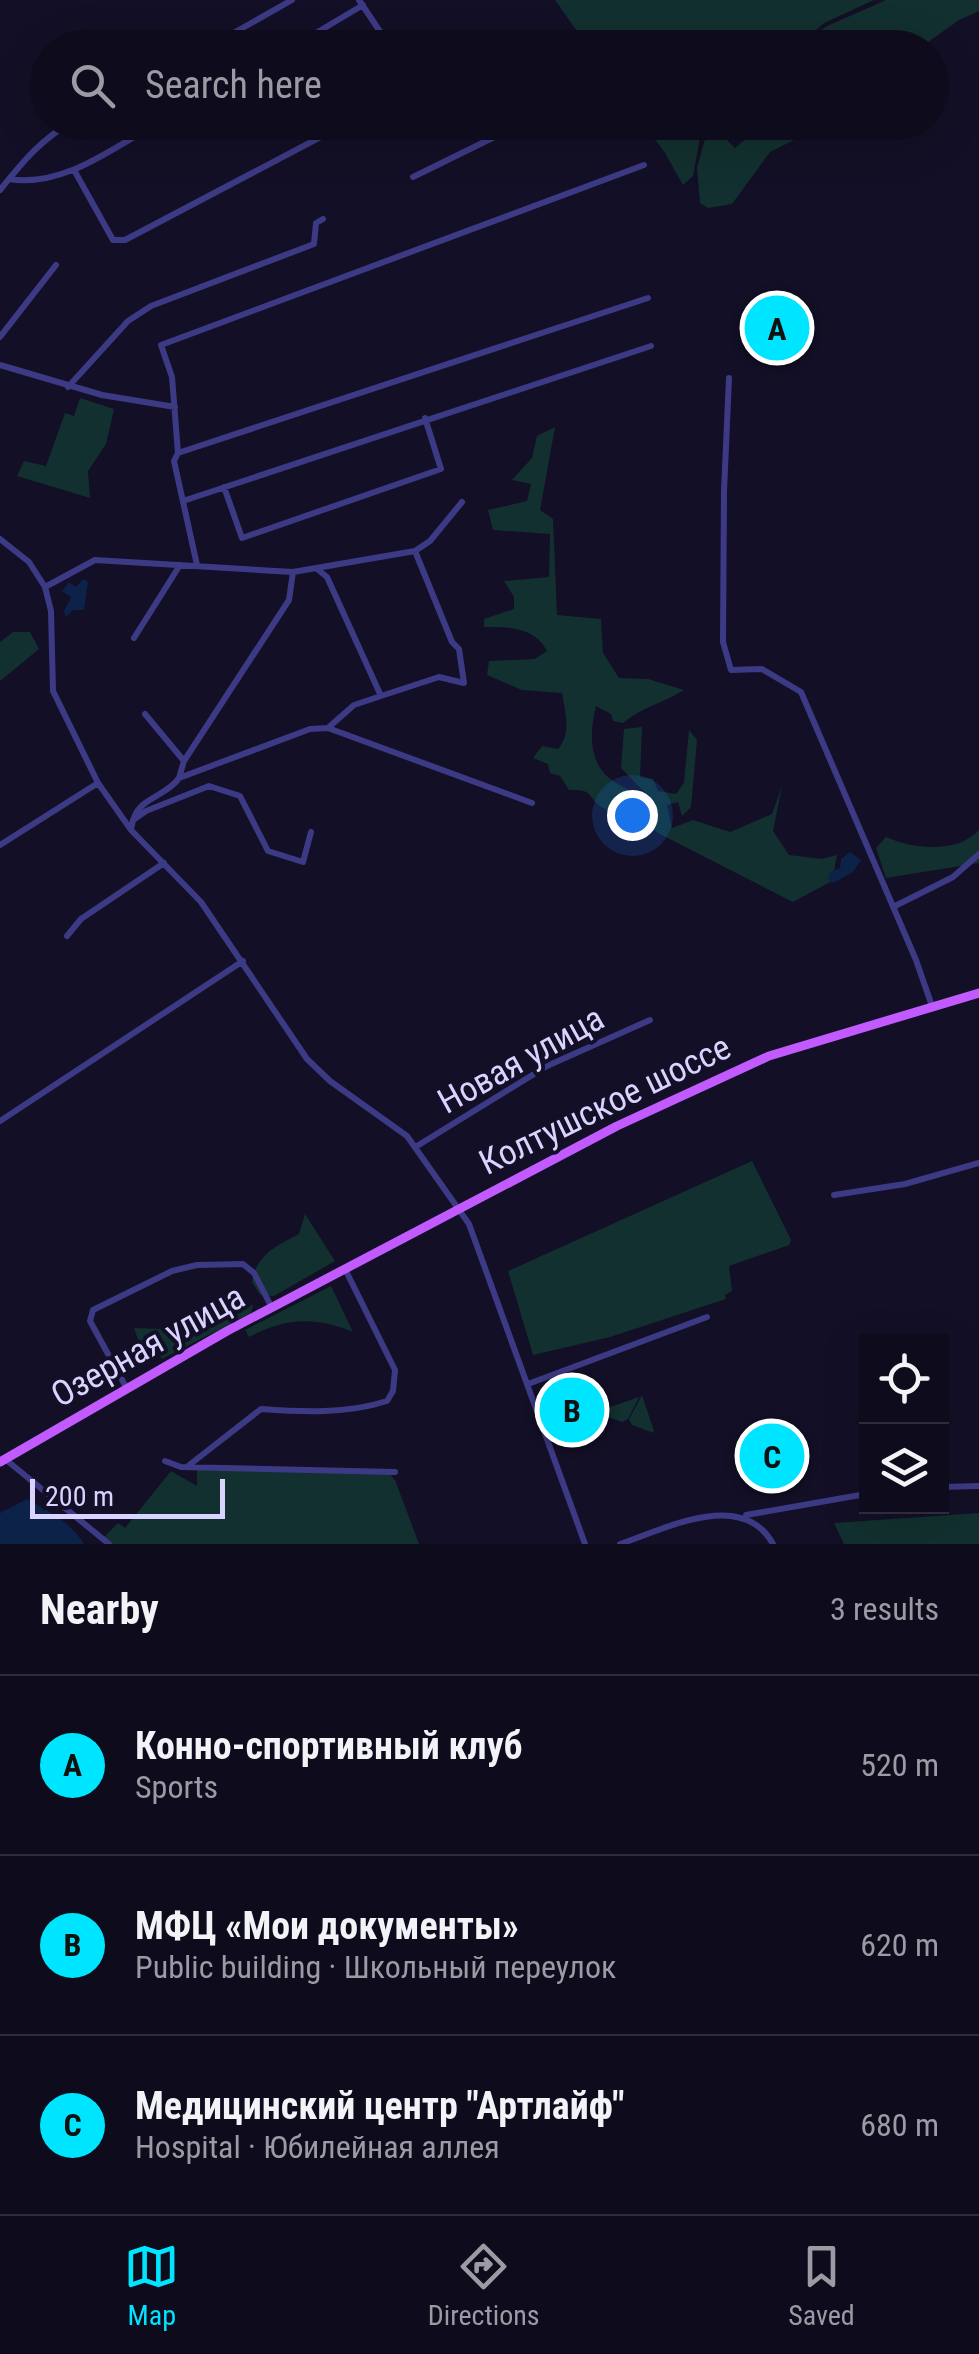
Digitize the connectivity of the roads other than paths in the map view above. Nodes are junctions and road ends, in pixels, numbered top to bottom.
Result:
1 (292, 0) edge
2 (361, 2) edge
3 (239, 30) edge
4 (318, 30) edge
5 (379, 30) edge
6 (47, 140) edge
7 (127, 140) edge
8 (316, 140) edge
9 (488, 140) edge
10 (644, 164) dead end
11 (74, 170) junction
12 (413, 177) dead end
13 (9, 179) junction
14 (0, 190) edge
15 (324, 219) dead end
16 (56, 265) dead end
17 (648, 298) dead end
18 (0, 337) edge
19 (651, 346) dead end
20 (0, 366) edge
21 (729, 378) dead end
22 (68, 386) junction
23 (175, 407) junction
24 (425, 418) junction
25 (178, 454) junction
26 (224, 487) junction
27 (184, 500) junction
28 (462, 502) dead end
29 (0, 539) edge
30 (416, 551) junction
31 (180, 565) junction
32 (197, 565) junction
33 (317, 570) junction
34 (293, 572) junction
35 (46, 586) junction
36 (134, 638) dead end
37 (381, 696) junction
38 (145, 714) dead end
39 (328, 728) junction
40 (184, 761) junction
41 (179, 778) junction
42 (98, 783) junction
43 (532, 803) dead end
44 (133, 820) junction
45 (131, 830) junction
46 (311, 832) dead end
47 (0, 845) edge
48 (979, 854) edge
49 (164, 863) junction
50 (893, 907) junction
51 (67, 936) dead end
52 (243, 960) junction
53 (979, 993) edge
54 (932, 1006) junction
55 (650, 1020) dead end
56 (0, 1121) edge
57 (417, 1146) junction
58 (979, 1163) edge
59 (834, 1195) dead end
60 (459, 1209) junction
61 (346, 1271) junction
62 (272, 1308) junction
63 (707, 1317) dead end
64 (528, 1384) junction
65 (126, 1387) junction
66 (2, 1461) edge
67 (165, 1461) dead end
68 (188, 1466) junction
69 (394, 1472) dead end
70 (979, 1486) edge
71 (949, 1487) edge
72 (859, 1495) edge
73 (746, 1515) dead end
74 (109, 1544) edge
75 (585, 1544) edge
76 (620, 1544) edge
77 (773, 1544) edge

1 - 3 street
2 - 4 street
2 - 5 street
6 - 13 street
7 - 11 street
8 - 11 street
9 - 12 street
10 - 23 street
11 - 13 street
13 - 14 street
15 - 22 street
16 - 18 street
17 - 25 street
19 - 24 street
20 - 22 street
21 - 50 street
22 - 23 street
23 - 25 street
24 - 26 street
24 - 26 street
25 - 27 street
26 - 27 street
27 - 32 street
28 - 30 street
29 - 35 street
30 - 33 street
30 - 37 street
31 - 32 street
31 - 35 street
31 - 36 street
32 - 34 street
33 - 34 street
33 - 37 street
34 - 40 street
35 - 42 street
37 - 39 street
38 - 40 street
39 - 41 street
39 - 43 street
40 - 41 street
41 - 44 street
42 - 45 street
42 - 47 street
44 - 45 street
44 - 46 street
45 - 49 street
48 - 50 street
49 - 51 street
49 - 52 street
50 - 54 street
52 - 56 street
52 - 57 street
53 - 54 main road, Колтушское шоссе
54 - 60 main road, Колтушское шоссе
55 - 57 street, Новая улица
57 - 60 street
58 - 59 street
60 - 61 main road, Колтушское шоссе
60 - 64 street
61 - 62 main road, Колтушское шоссе
61 - 68 street
62 - 65 main road, Озерная улица
62 - 65 street
63 - 64 street
64 - 75 street
65 - 66 main road, Озерная улица
66 - 74 street
67 - 68 street
68 - 69 street
70 - 71 street
72 - 73 street
76 - 77 street

